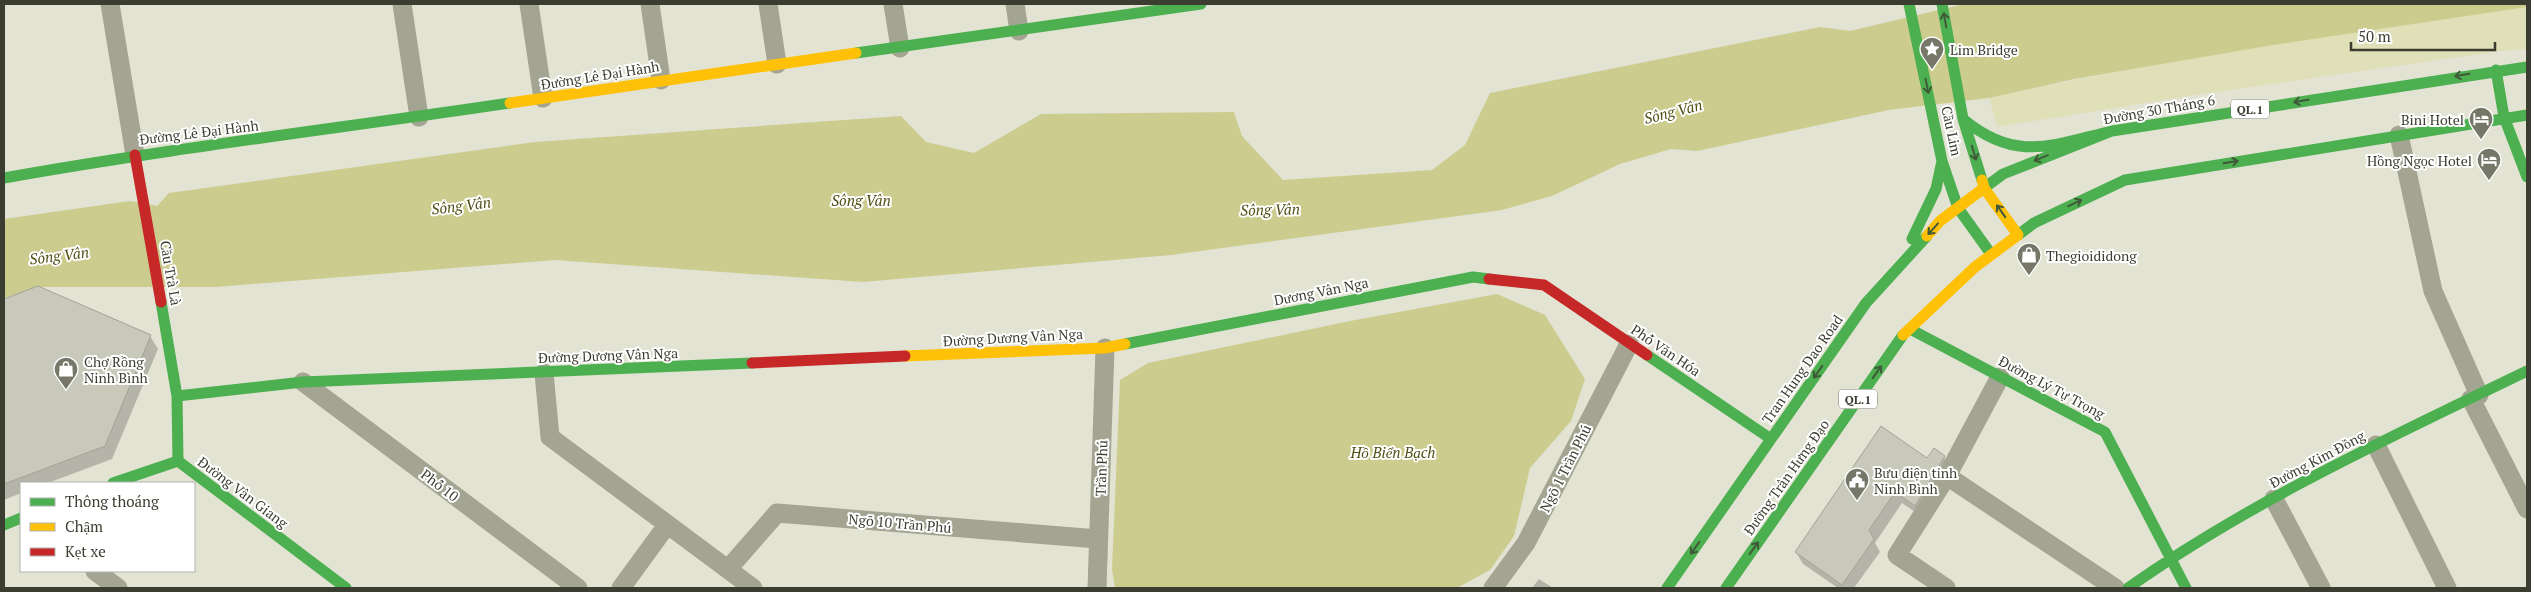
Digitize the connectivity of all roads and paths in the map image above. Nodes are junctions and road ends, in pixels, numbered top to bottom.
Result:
1 (110, 4) edge
2 (402, 4) edge
3 (529, 4) edge
4 (650, 4) edge
5 (768, 4) edge
6 (893, 4) edge
7 (1015, 4) edge
8 (1201, 4) edge
9 (1909, 4) edge
10 (1942, 4) edge
11 (1161, 8) edge
12 (1019, 31) junction
13 (900, 48) junction
14 (777, 64) junction
15 (2527, 67) edge
16 (2496, 70) junction
17 (661, 80) junction
18 (543, 98) junction
19 (2527, 115) edge
20 (419, 117) junction
21 (2504, 117) junction
22 (1963, 119) junction
23 (2112, 131) junction
24 (2398, 135) junction
25 (135, 155) junction
26 (1942, 161) junction
27 (2527, 177) edge
28 (4, 178) edge
29 (1984, 188) junction
30 (1958, 208) junction
31 (2018, 235) junction
32 (1991, 254) junction
33 (1544, 285) joint
34 (1866, 303) junction
35 (1910, 329) junction
36 (1629, 344) junction
37 (1105, 348) junction
38 (2527, 371) edge
39 (544, 373) junction
40 (2000, 376) junction
41 (303, 382) junction
42 (177, 396) junction
43 (2475, 397) junction
44 (1772, 439) junction
45 (2376, 445) junction
46 (178, 461) junction
47 (1947, 476) junction
48 (116, 482) edge
49 (2274, 499) junction
50 (2527, 509) edge
51 (20, 518) edge
52 (4, 524) edge
53 (667, 524) junction
54 (1098, 539) junction
55 (2170, 557) junction
56 (728, 569) junction
57 (96, 572) edge
58 (118, 588) edge
59 (346, 588) edge
60 (578, 588) edge
61 (621, 588) edge
62 (753, 588) edge
63 (1097, 588) edge
64 (1492, 588) edge
65 (1667, 588) edge
66 (1726, 588) edge
67 (1946, 588) edge
68 (2115, 588) edge
69 (2128, 588) edge
70 (2186, 588) edge
71 (2321, 588) edge
72 (2447, 588) edge

1 - 25 street
2 - 20 street
3 - 18 street
4 - 17 street
5 - 14 street
6 - 13 street
7 - 12 street
8 - 11 main road, Đường Lê Đại Hành
9 -> 26 main road, Cầu Lim
22 -> 10 main road, Cầu Lim
11 - 12 main road, Đường Lê Đại Hành
12 - 13 main road, Đường Lê Đại Hành
13 - 14 main road, Đường Lê Đại Hành
14 - 17 main road, Đường Lê Đại Hành
15 - 16 main road, Đường 30 Tháng 6 / QL.1
16 - 21 main road
16 -> 23 main road, Đường 30 Tháng 6 / QL.1
17 - 18 main road, Đường Lê Đại Hành
18 - 20 main road, Đường Lê Đại Hành
19 - 21 main road, QL.1
20 - 25 main road, Đường Lê Đại Hành
21 - 24 main road, QL.1
21 - 27 main road
22 - 23 main road
22 -> 29 main road, Cầu Lim
23 -> 29 main road, Đường 30 Tháng 6 / QL.1
31 -> 24 main road, QL.1
24 - 43 street
25 - 28 main road, Đường Lê Đại Hành
25 - 42 main road, Cầu Trà Là
26 - 30 main road, Cầu Lim
26 - 34 main road
29 - 30 main road, Tran Hung Dao Road / QL.1
31 -> 29 main road, Cầu Lim
30 - 32 main road, Cầu Lim
30 -> 34 main road, Tran Hung Dao Road / QL.1
31 - 32 main road, Đường Trân Hưng Đạo / QL.1
32 - 35 main road, Đường Trân Hưng Đạo / QL.1
33 - 36 main road, Phố Văn Hóa
33 - 37 main road, Dương Vân Nga
34 -> 44 main road, Tran Hung Dao Road / QL.1
35 - 40 main road, Đường Lý Tự Trọng
66 -> 35 main road, Đường Trân Hưng Đạo / QL.1
36 - 44 main road, Phố Văn Hóa
36 - 64 street, Ngõ 1 Trần Phú
37 - 39 main road, Đường Dương Vân Nga
37 - 54 street, Trần Phú
38 - 43 main road, Đường Kim Đồng
39 - 41 main road, Đường Dương Vân Nga
39 - 53 street
40 - 47 street
40 - 55 main road, Đường Lý Tự Trọng
41 - 42 main road, Đường Dương Vân Nga
41 - 60 street, Phố 10
42 - 46 main road
43 - 45 main road, Đường Kim Đồng
43 - 50 street
44 -> 65 main road, Tran Hung Dao Road / QL.1
45 - 49 main road, Đường Kim Đồng
45 - 72 street
46 - 48 main road, Đường Vân Giang
46 - 59 main road, Đường Vân Giang
47 - 67 street
47 - 68 street
49 - 55 main road, Đường Kim Đồng
49 - 71 street
51 - 52 main road
53 - 56 street
53 - 61 street
54 - 56 street, Ngõ 10 Trần Phú
54 - 63 street, Trần Phú
55 - 69 main road, Đường Kim Đồng
55 - 70 main road, Đường Lý Tự Trọng
56 - 62 street
57 - 58 street

